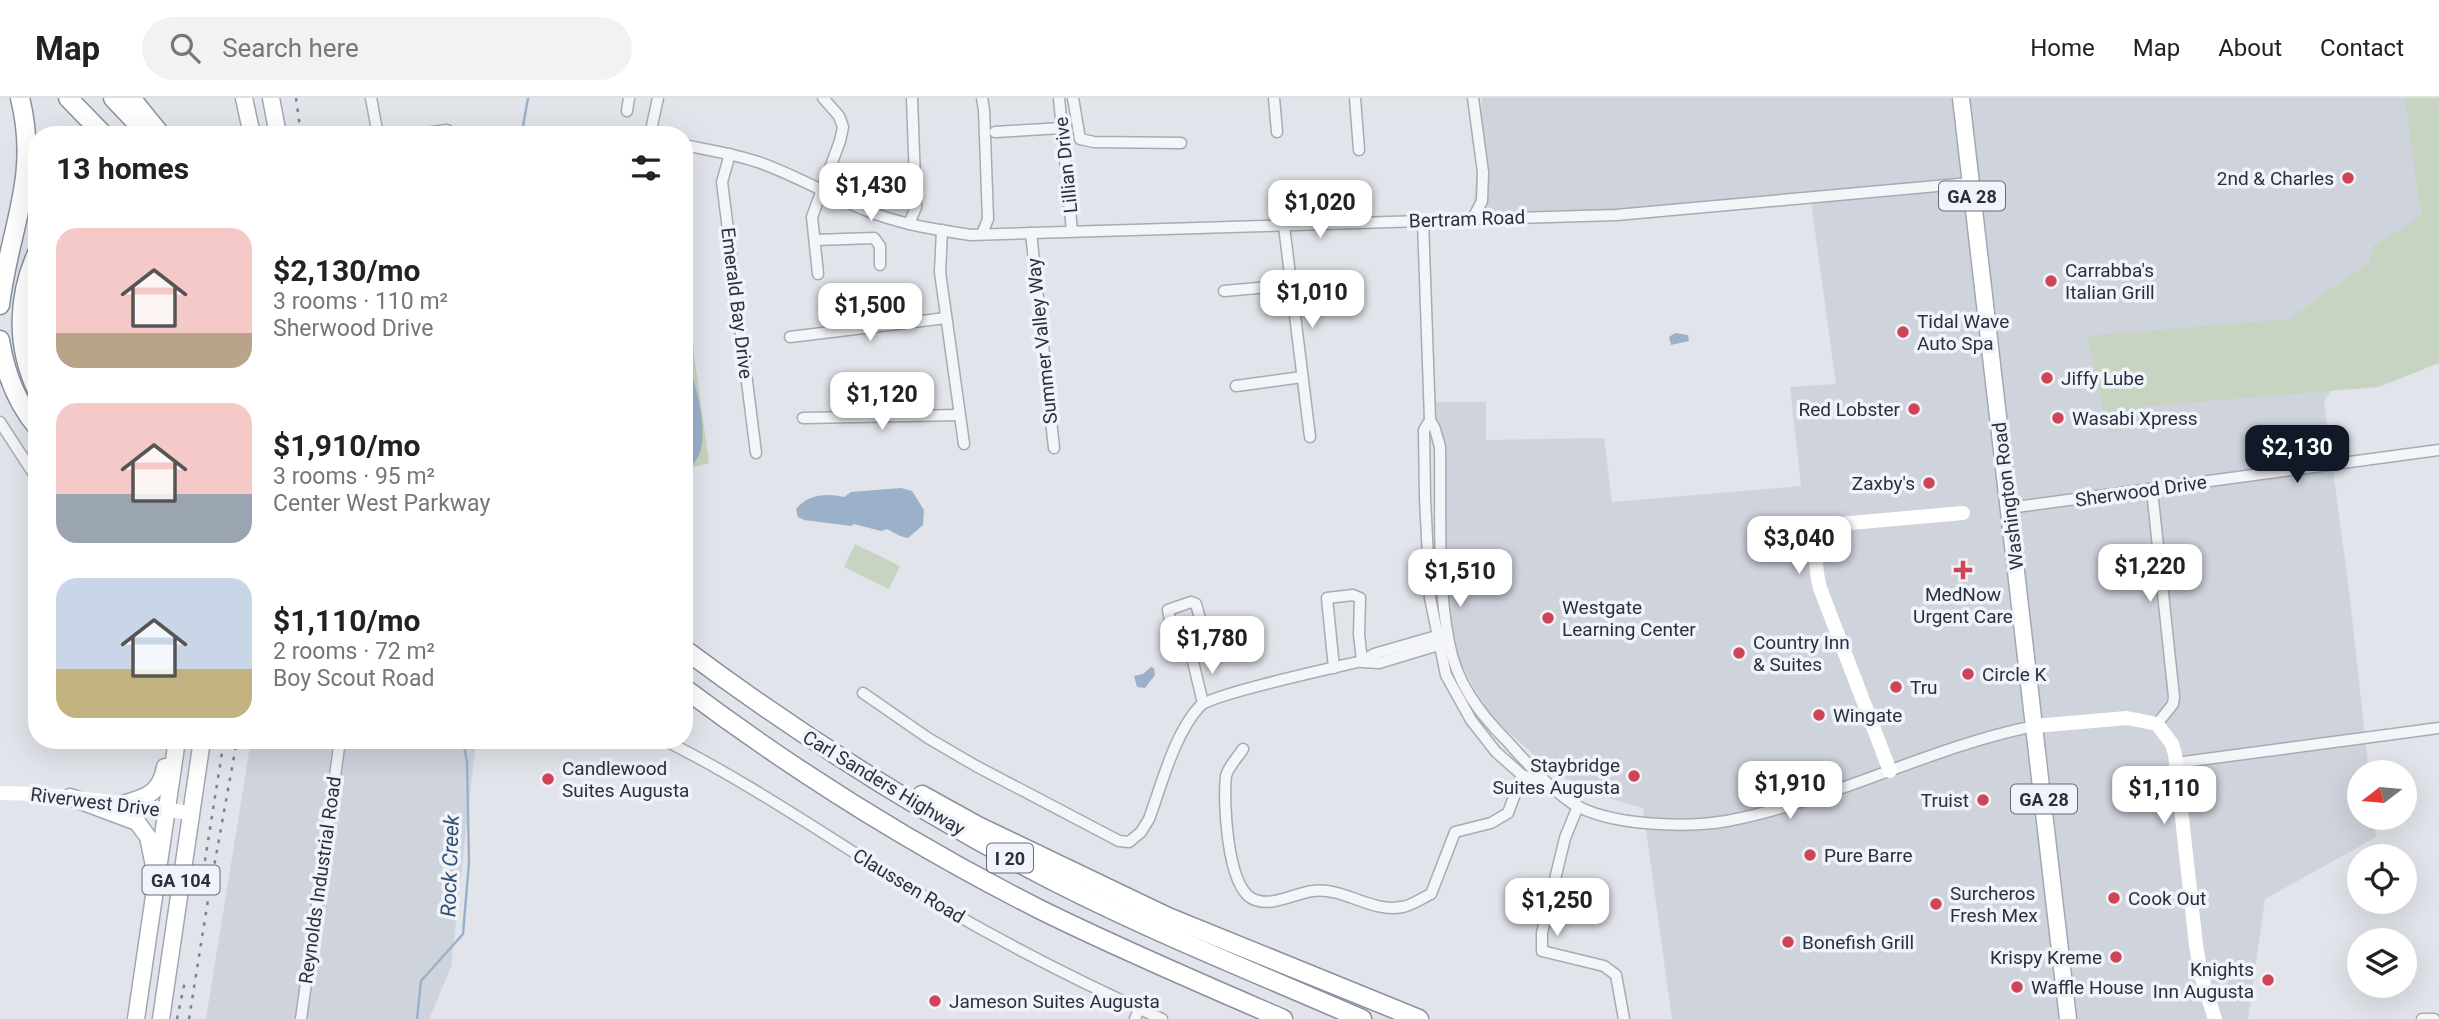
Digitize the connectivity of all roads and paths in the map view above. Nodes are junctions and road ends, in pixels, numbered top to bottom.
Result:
1 (20, 98) edge
2 (68, 98) edge
3 (113, 98) edge
4 (131, 98) edge
5 (244, 98) edge
6 (271, 98) edge
7 (371, 98) edge
8 (629, 98) edge
9 (657, 98) edge
10 (823, 98) edge
11 (912, 98) edge
12 (982, 98) edge
13 (1059, 98) edge
14 (1073, 98) edge
15 (1274, 98) edge
16 (1355, 98) edge
17 (1473, 98) edge
18 (1961, 98) edge
19 (627, 111) dead end
20 (95, 126) edge
21 (139, 126) edge
22 (154, 126) edge
23 (250, 126) edge
24 (276, 126) edge
25 (376, 126) edge
26 (652, 126) edge
27 (1062, 128) junction
28 (1277, 131) dead end
29 (995, 132) dead end
30 (1181, 143) dead end
31 (693, 147) edge
32 (1359, 150) dead end
33 (730, 154) junction
34 (1970, 183) junction
35 (821, 188) junction
36 (1473, 218) junction
37 (1423, 220) junction
38 (909, 224) junction
39 (1284, 226) junction
40 (942, 230) junction
41 (1072, 231) junction
42 (1031, 233) junction
43 (982, 234) junction
44 (814, 240) junction
45 (880, 265) dead end
46 (818, 274) dead end
47 (28, 282) edge
48 (1291, 285) junction
49 (1224, 291) dead end
50 (0, 305) edge
51 (946, 318) junction
52 (790, 337) dead end
53 (0, 340) edge
54 (28, 362) edge
55 (1302, 377) junction
56 (1236, 386) dead end
57 (28, 415) edge
58 (960, 415) junction
59 (803, 418) dead end
60 (1430, 419) junction
61 (0, 422) edge
62 (1310, 437) dead end
63 (964, 444) dead end
64 (1054, 448) dead end
65 (2439, 450) edge
66 (756, 453) dead end
67 (28, 465) edge
68 (2152, 489) junction
69 (2009, 508) junction
70 (1964, 513) dead end
71 (1443, 639) junction
72 (1188, 641) junction
73 (693, 655) edge
74 (1362, 662) junction
75 (1334, 668) junction
76 (693, 694) edge
77 (863, 694) dead end
78 (1203, 703) junction
79 (2157, 724) junction
80 (2035, 726) junction
81 (2439, 728) edge
82 (796, 729) junction
83 (168, 749) edge
84 (176, 749) edge
85 (201, 749) edge
86 (339, 749) edge
87 (680, 749) edge
88 (1243, 749) dead end
89 (2176, 763) junction
90 (1890, 771) junction
91 (1522, 775) junction
92 (1549, 786) junction
93 (0, 793) edge
94 (70, 797) junction
95 (122, 804) junction
96 (1578, 806) junction
97 (167, 810) junction
98 (190, 813) junction
99 (156, 879) junction
100 (1137, 1014) edge
101 (136, 1019) edge
102 (162, 1019) edge
103 (301, 1019) edge
104 (1162, 1019) edge
105 (1283, 1019) edge
106 (1362, 1019) edge
107 (1419, 1019) edge
108 (1624, 1019) edge
109 (2068, 1019) edge
110 (2215, 1019) edge
111 (2422, 1019) edge
112 (2434, 1019) edge

1 - 50 highway
2 - 20 highway
3 - 21 highway
4 - 22 highway
5 - 23 main road
6 - 24 main road
7 - 25 street
8 - 19 street
9 - 26 street
10 - 35 street
11 - 38 street
12 - 43 street
13 - 27 street, Lillian Drive
14 - 30 street
15 - 28 street
16 - 32 street
17 - 36 street
18 - 34 main road, Washington Road / GA 28
27 - 29 street
27 - 41 street, Lillian Drive
31 - 33 street, Bertram Road
33 - 35 street, Bertram Road
33 - 66 street, Emerald Bay Drive
34 - 36 street, Bertram Road
34 - 69 main road, Washington Road / GA 28
35 - 38 street, Bertram Road
35 - 44 street
36 - 37 street, Bertram Road
37 - 39 street, Bertram Road
37 - 60 street
38 - 40 street, Bertram Road
39 - 41 street, Bertram Road
39 - 48 street
40 - 43 street, Bertram Road
40 - 51 street
41 - 42 street, Bertram Road
42 - 43 street, Bertram Road
42 - 64 street, Summer Valley Way
44 - 45 street
44 - 46 street
47 - 54 highway
48 - 49 street
48 - 55 street
51 - 52 street
51 - 58 street
53 - 57 highway
55 - 56 street
55 - 62 street
58 - 59 street
58 - 63 street
60 - 71 street
60 - 71 street
61 - 67 street
65 - 68 street, Sherwood Drive
68 - 69 street, Sherwood Drive
68 - 79 street
69 - 80 main road, Washington Road / GA 28
70 - 90 street
71 - 74 street
71 - 91 street
71 - 92 street
72 - 72 street
72 - 78 street
73 - 82 highway, Carl Sanders Highway / I 20
74 - 75 street
74 - 75 street
75 - 78 street
76 - 105 highway, Carl Sanders Highway / I 20
77 - 78 street
79 - 80 street
79 - 89 street
80 - 90 street
80 - 109 main road, Washington Road / GA 28
81 - 89 street
82 - 106 highway, Carl Sanders Highway / I 20
82 - 107 highway
83 - 95 main road
84 - 97 main road, GA 104
85 - 98 main road, GA 104
86 - 103 street, Reynolds Industrial Road
87 - 100 street, Claussen Road
88 - 91 street
89 - 110 street
90 - 96 street
91 - 92 street
92 - 96 street
93 - 94 street, Riverwest Drive
94 - 95 street, Riverwest Drive
94 - 99 main road
95 - 97 street, Riverwest Drive
96 - 108 street
97 - 98 street, Riverwest Drive
97 - 99 main road, GA 104
98 - 102 main road, GA 104
99 - 101 main road, GA 104
100 - 104 street, Claussen Road
111 - 112 street

